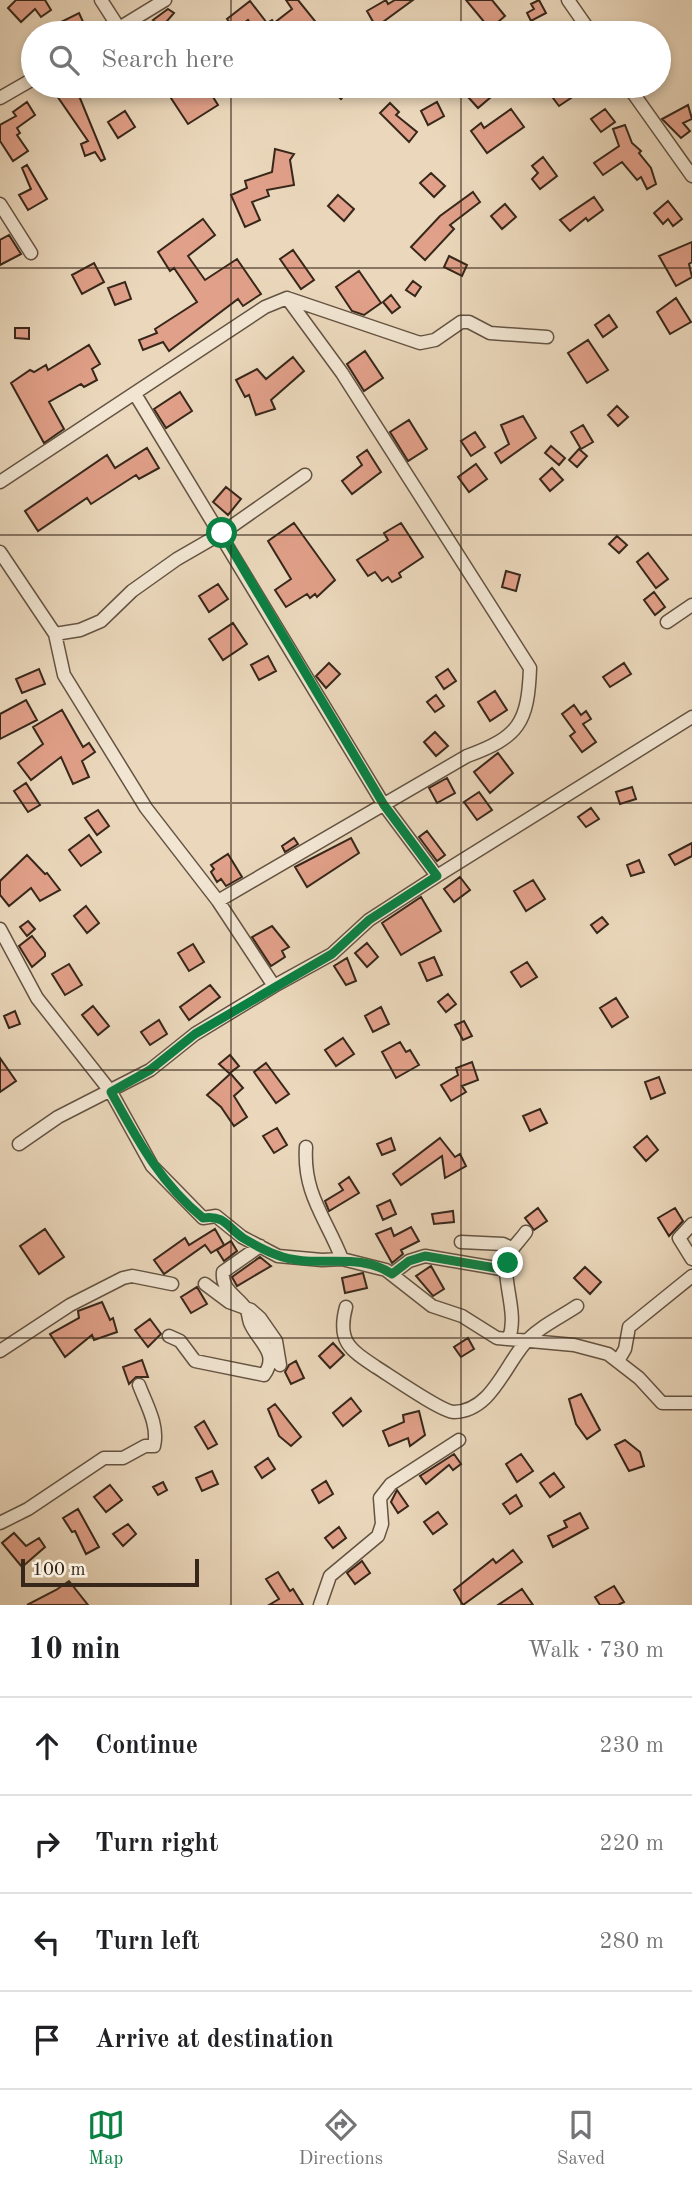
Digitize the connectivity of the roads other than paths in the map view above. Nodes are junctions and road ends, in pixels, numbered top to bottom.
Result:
1 (101, 0) edge
2 (165, 0) edge
3 (568, 0) edge
4 (110, 21) edge
5 (131, 21) edge
6 (583, 21) edge
7 (21, 86) edge
8 (0, 98) edge
9 (637, 98) edge
10 (692, 176) edge
11 (0, 204) edge
12 (31, 253) dead end
13 (287, 298) junction
14 (547, 337) dead end
15 (135, 394) junction
16 (306, 475) dead end
17 (0, 482) edge
18 (222, 533) junction
19 (0, 552) edge
20 (692, 605) edge
21 (667, 622) dead end
22 (55, 634) junction
23 (692, 717) edge
24 (384, 805) junction
25 (437, 876) junction
26 (218, 901) junction
27 (0, 929) edge
28 (274, 986) junction
29 (111, 1092) junction
30 (19, 1144) dead end
31 (306, 1147) dead end
32 (692, 1224) edge
33 (526, 1232) dead end
34 (461, 1242) dead end
35 (260, 1246) junction
36 (513, 1249) junction
37 (342, 1259) junction
38 (692, 1259) edge
39 (507, 1270) junction
40 (392, 1274) junction
41 (692, 1276) edge
42 (172, 1284) dead end
43 (205, 1284) dead end
44 (577, 1306) dead end
45 (345, 1307) dead end
46 (246, 1309) junction
47 (169, 1336) dead end
48 (509, 1338) junction
49 (526, 1342) junction
50 (0, 1351) edge
51 (618, 1361) junction
52 (280, 1365) dead end
53 (139, 1385) dead end
54 (692, 1404) edge
55 (459, 1440) dead end
56 (0, 1523) edge
57 (320, 1605) edge

1 - 4 street
2 - 5 street
3 - 6 street
7 - 8 street
9 - 10 street
11 - 12 street
13 - 14 street
13 - 15 street
13 - 24 street
15 - 17 street
15 - 18 street
16 - 18 street
18 - 22 street
18 - 24 street
19 - 22 street
20 - 21 street
22 - 26 street
23 - 25 street
24 - 25 street
24 - 26 street
25 - 28 street
26 - 28 street
27 - 29 street
28 - 29 street
29 - 30 street
29 - 35 street
31 - 37 street
32 - 38 street
33 - 36 street
34 - 36 street
35 - 37 street
35 - 46 street
36 - 39 street
37 - 40 street
39 - 40 street
39 - 48 street
40 - 48 street
41 - 51 street
42 - 50 street
43 - 46 street
44 - 49 street
45 - 49 street
46 - 47 street
46 - 52 street
48 - 49 street
49 - 51 street
51 - 54 street
53 - 56 street
55 - 57 street

